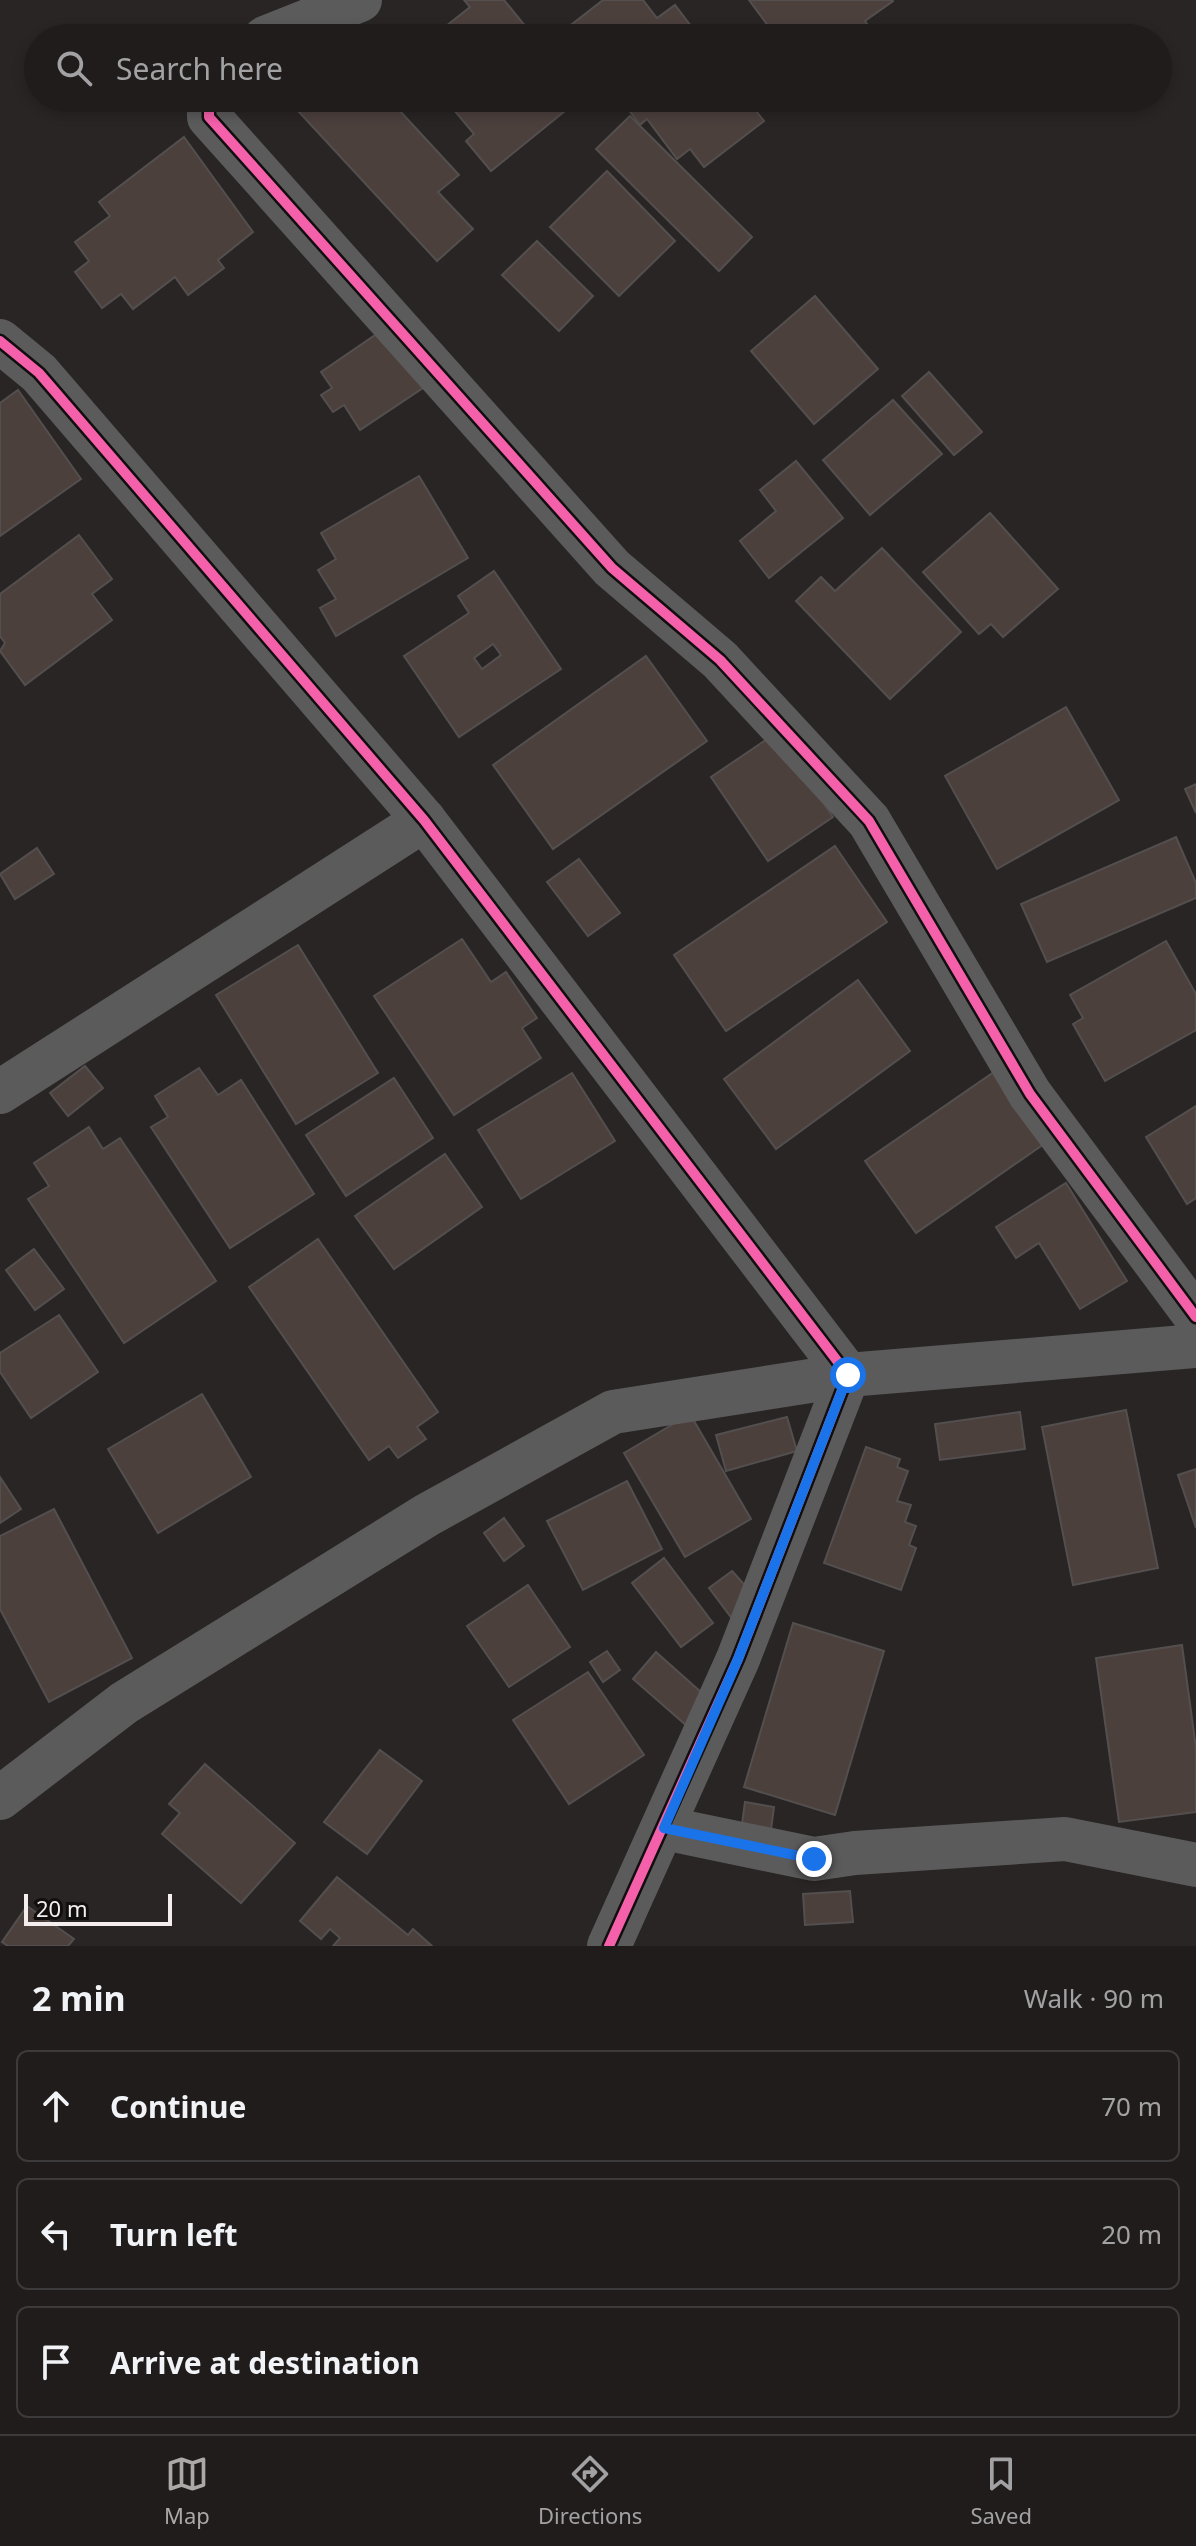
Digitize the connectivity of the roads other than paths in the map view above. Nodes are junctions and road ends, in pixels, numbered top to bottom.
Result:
1 (360, 0) edge
2 (300, 24) edge
3 (209, 112) edge
4 (0, 341) edge
5 (424, 820) junction
6 (0, 1092) edge
7 (1196, 1317) edge
8 (1196, 1346) edge
9 (848, 1375) junction
10 (0, 1798) edge
11 (664, 1828) junction
12 (1196, 1865) edge
13 (609, 1946) edge

1 - 2 street
3 - 7 street
4 - 5 street
5 - 6 street
5 - 9 street
8 - 9 street
9 - 10 street
9 - 11 street
11 - 12 street
11 - 13 street

